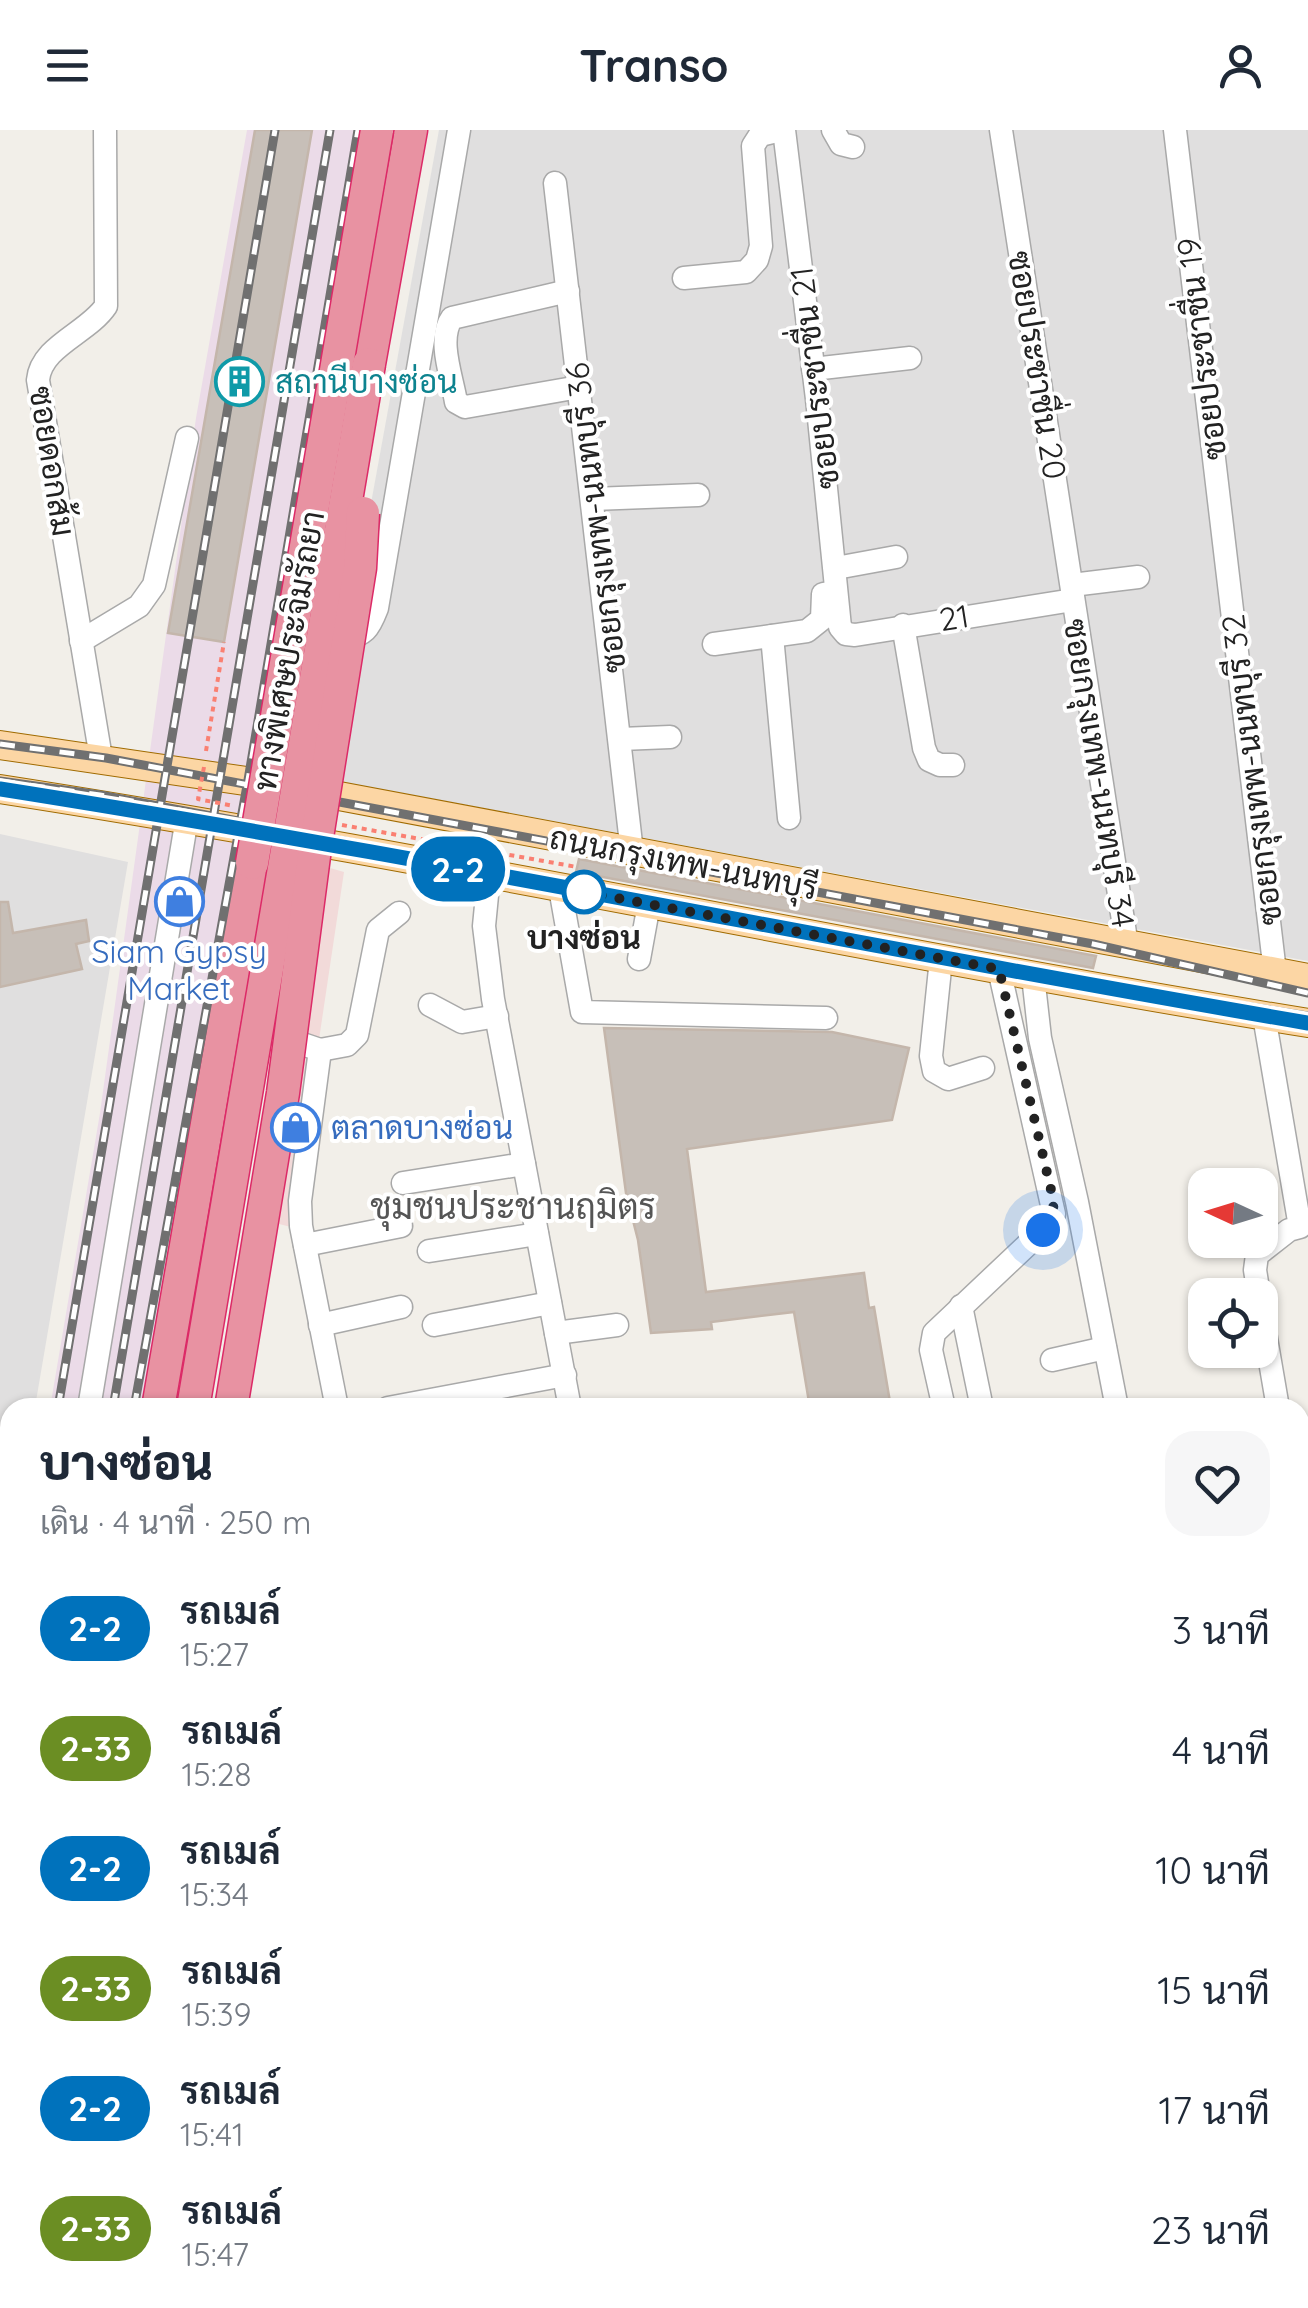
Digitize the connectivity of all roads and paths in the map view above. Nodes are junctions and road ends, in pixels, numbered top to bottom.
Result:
1 (106, 130) edge
2 (377, 130) edge
3 (411, 130) edge
4 (422, 130) edge
5 (459, 130) edge
6 (783, 130) edge
7 (834, 130) edge
8 (1001, 130) edge
9 (1174, 130) edge
10 (853, 147) dead end
11 (555, 184) dead end
12 (684, 278) dead end
13 (568, 291) junction
14 (910, 358) dead end
15 (370, 364) junction
16 (813, 369) junction
17 (580, 387) junction
18 (187, 438) dead end
19 (698, 495) dead end
20 (593, 498) junction
21 (896, 558) dead end
22 (1228, 568) joint
23 (829, 576) junction
24 (1138, 578) dead end
25 (1072, 592) junction
26 (903, 625) junction
27 (840, 627) joint
28 (772, 636) junction
29 (81, 640) junction
30 (339, 641) junction
31 (224, 642) dead end
32 (714, 644) dead end
33 (670, 736) dead end
34 (621, 739) junction
35 (0, 744) edge
36 (101, 758) junction
37 (953, 765) dead end
38 (0, 789) edge
39 (307, 790) junction
40 (236, 806) dead end
41 (187, 818) junction
42 (789, 818) dead end
43 (331, 823) dead end
44 (295, 836) junction
45 (632, 852) junction
46 (490, 875) junction
47 (569, 877) junction
48 (776, 880) junction
49 (650, 904) junction
50 (399, 913) dead end
51 (766, 926) junction
52 (1127, 946) junction
53 (639, 959) dead end
54 (941, 959) junction
55 (999, 969) junction
56 (1275, 972) junction
57 (1033, 976) junction
58 (1308, 978) edge
59 (430, 1006) dead end
60 (497, 1016) junction
61 (1264, 1016) junction
62 (826, 1018) dead end
63 (1308, 1023) edge
64 (253, 1026) junction
65 (320, 1050) junction
66 (983, 1068) dead end
67 (524, 1164) junction
68 (404, 1184) dead end
69 (402, 1226) dead end
70 (1304, 1226) edge
71 (537, 1234) junction
72 (305, 1244) junction
73 (429, 1252) dead end
74 (1256, 1278) edge
75 (550, 1303) junction
76 (961, 1306) junction
77 (401, 1308) dead end
78 (320, 1325) junction
79 (434, 1325) dead end
80 (616, 1326) dead end
81 (556, 1333) junction
82 (1105, 1348) junction
83 (1052, 1360) dead end
84 (1271, 1368) edge
85 (565, 1375) junction
86 (91, 1398) edge
87 (160, 1398) edge
88 (192, 1398) edge
89 (192, 1398) edge
90 (233, 1398) edge
91 (334, 1398) edge
92 (495, 1398) edge
93 (568, 1398) edge
94 (942, 1398) edge
95 (980, 1398) edge
96 (1115, 1398) edge
97 (1276, 1398) edge

1 - 29 street, ซอยดอกส้ม
2 - 87 highway, ทางพิเศษประจิมรัถยา, bridge
3 - 15 highway, ทางพิเศษประจิมรัถยา
4 - 30 street
5 - 30 street
6 - 12 street
6 - 16 street, ซอยประชาชื่น 21
7 - 10 street
8 - 25 street, ซอยประชาชื่น 20
9 - 22 street, ซอยประชาชื่น 19
11 - 13 street, ซอยกรุงเทพ-นนทบุรี 36
13 - 17 street, ซอยกรุงเทพ-นนทบุรี 36
13 - 17 street
14 - 16 street
15 - 88 highway, ทางพิเศษประจิมรัถยา, bridge
15 - 90 highway, bridge
16 - 23 street, ซอยประชาชื่น 21
17 - 20 street, ซอยกรุงเทพ-นนทบุรี 36
18 - 29 street
19 - 20 street
20 - 34 street, ซอยกรุงเทพ-นนทบุรี 36
21 - 23 street
22 - 56 street, ซอยกรุงเทพ-นนทบุรี 32
23 - 27 street, ซอยประชาชื่น 21
23 - 28 street
24 - 25 street, 21
25 - 26 street, 21
25 - 52 street, ซอยกรุงเทพ-นนทบุรี 34
26 - 27 street, 21
26 - 37 street
28 - 32 street
28 - 42 street
29 - 36 street, ซอยดอกส้ม
30 - 39 street
31 - 40 path, bridge
33 - 34 street
34 - 45 street, ซอยกรุงเทพ-นนทบุรี 36
35 - 36 main road, ถนนกรุงเทพ-นนทบุรี
36 - 39 main road, ถนนกรุงเทพ-นนทบุรี
38 - 41 main road, ถนนกรุงเทพ-นนทบุรี
39 - 44 main road
39 - 45 main road, ถนนกรุงเทพ-นนทบุรี
41 - 44 main road, ถนนกรุงเทพ-นนทบุรี
41 - 86 street
43 - 47 path, bridge
44 - 46 main road, ถนนกรุงเทพ-นนทบุรี
44 - 64 main road
45 - 48 main road, ถนนกรุงเทพ-นนทบุรี
46 - 47 main road, ถนนกรุงเทพ-นนทบุรี
46 - 60 street
47 - 49 main road, ถนนกรุงเทพ-นนทบุรี
47 - 62 street
48 - 51 main road
48 - 52 main road, ถนนกรุงเทพ-นนทบุรี
49 - 51 main road, ถนนกรุงเทพ-นนทบุรี
49 - 53 street
50 - 65 street
51 - 54 main road, ถนนกรุงเทพ-นนทบุรี
52 - 56 main road, ถนนกรุงเทพ-นนทบุรี
54 - 55 main road, ถนนกรุงเทพ-นนทบุรี
54 - 66 street
55 - 57 main road, ถนนกรุงเทพ-นนทบุรี
55 - 76 street
56 - 58 main road, ถนนกรุงเทพ-นนทบุรี
57 - 61 main road, ถนนกรุงเทพ-นนทบุรี
57 - 82 street
59 - 60 street
60 - 67 street
61 - 63 main road, ถนนกรุงเทพ-นนทบุรี
61 - 70 street
64 - 65 street
64 - 89 main road
65 - 72 street
67 - 68 street
67 - 71 street
69 - 72 street
70 - 74 street
71 - 73 street
71 - 75 street
72 - 78 street
75 - 79 street
75 - 81 street
76 - 94 street
76 - 95 street
77 - 78 street
78 - 91 street
80 - 81 street
81 - 85 street
82 - 83 street
82 - 96 street
84 - 97 street
85 - 92 street
85 - 93 street

